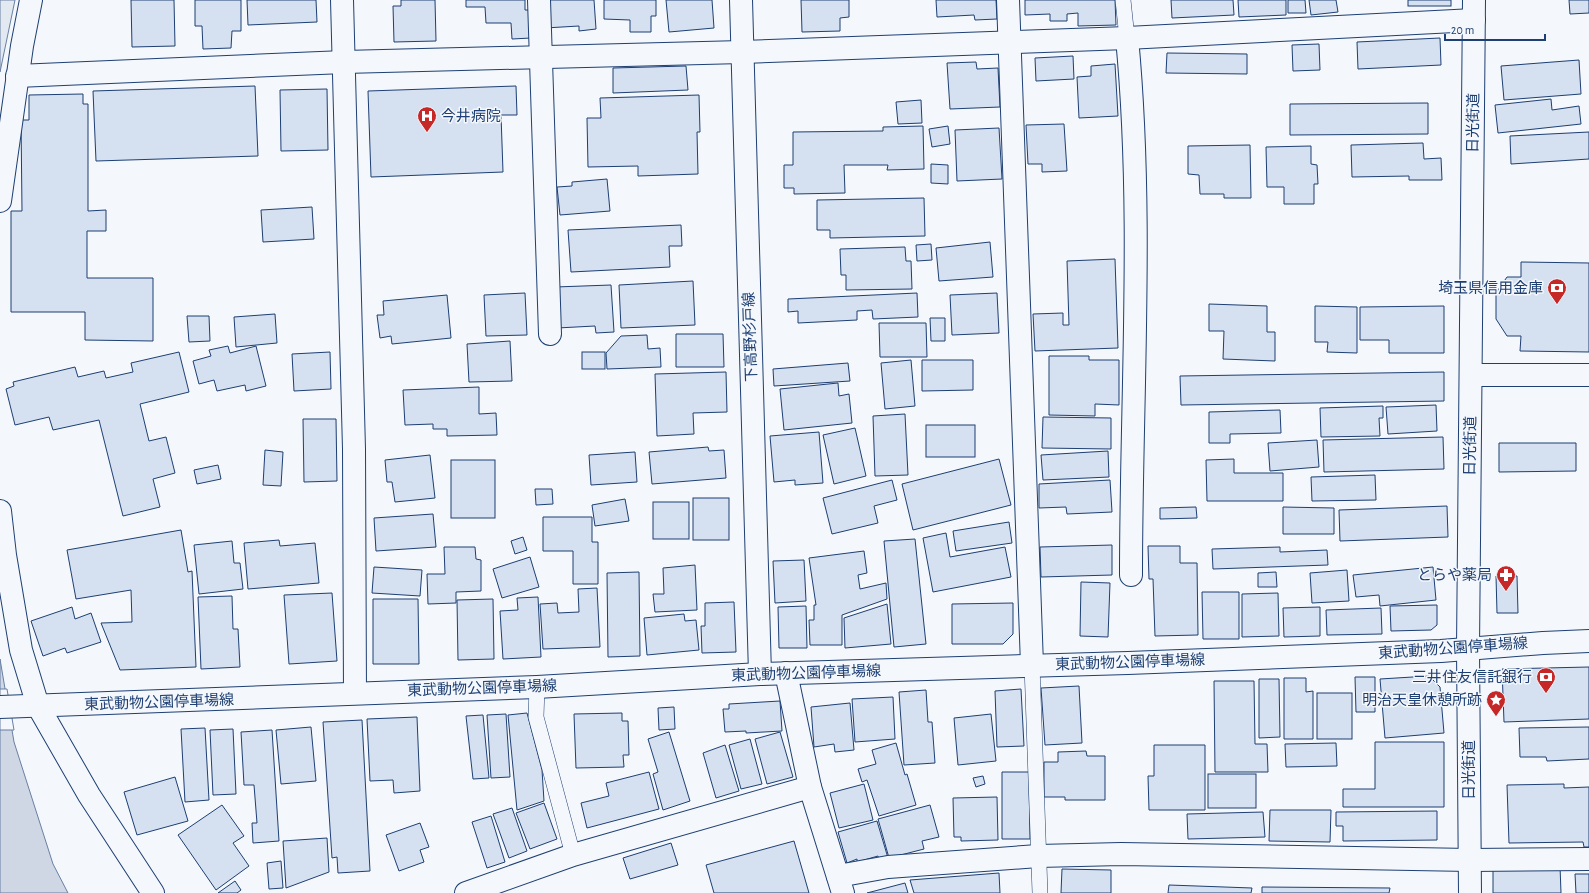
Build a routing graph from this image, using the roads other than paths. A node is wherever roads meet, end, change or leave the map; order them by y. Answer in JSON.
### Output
{"nodes":[{"id":1,"x":31,"y":0,"type":"edge"},
{"id":2,"x":342,"y":0,"type":"edge"},
{"id":3,"x":539,"y":0,"type":"edge"},
{"id":4,"x":741,"y":0,"type":"edge"},
{"id":5,"x":1008,"y":0,"type":"edge"},
{"id":6,"x":1123,"y":0,"type":"edge"},
{"id":7,"x":1474,"y":10,"type":"edge"},
{"id":8,"x":1127,"y":38,"type":"junction"},
{"id":9,"x":1008,"y":41,"type":"junction"},
{"id":10,"x":742,"y":52,"type":"junction"},
{"id":11,"x":541,"y":56,"type":"junction"},
{"id":12,"x":344,"y":62,"type":"junction"},
{"id":13,"x":17,"y":76,"type":"junction"},
{"id":14,"x":0,"y":201,"type":"edge"},
{"id":15,"x":550,"y":334,"type":"dead end"},
{"id":16,"x":1589,"y":374,"type":"edge"},
{"id":17,"x":1471,"y":375,"type":"junction"},
{"id":18,"x":0,"y":511,"type":"edge"},
{"id":19,"x":1131,"y":575,"type":"dead end"},
{"id":20,"x":1589,"y":641,"type":"edge"},
{"id":21,"x":1468,"y":649,"type":"junction"},
{"id":22,"x":1032,"y":665,"type":"junction"},
{"id":23,"x":786,"y":673,"type":"junction"},
{"id":24,"x":760,"y":674,"type":"junction"},
{"id":25,"x":537,"y":687,"type":"junction"},
{"id":26,"x":355,"y":694,"type":"junction"},
{"id":27,"x":31,"y":706,"type":"junction"},
{"id":28,"x":0,"y":707,"type":"edge"},
{"id":29,"x":810,"y":787,"type":"junction"},
{"id":30,"x":573,"y":855,"type":"junction"},
{"id":31,"x":1038,"y":856,"type":"junction"},
{"id":32,"x":1589,"y":859,"type":"edge"},
{"id":33,"x":1470,"y":860,"type":"junction"},
{"id":34,"x":841,"y":885,"type":"edge"},
{"id":35,"x":153,"y":893,"type":"edge"},
{"id":36,"x":466,"y":893,"type":"edge"},
{"id":37,"x":1040,"y":893,"type":"edge"},
{"id":38,"x":1470,"y":893,"type":"edge"}],
"edges":[{"from":1,"to":13,"type":"street"},
{"from":2,"to":12,"type":"street"},
{"from":3,"to":11,"type":"street"},
{"from":4,"to":10,"type":"street","name":"下高野杉戸線"},
{"from":5,"to":9,"type":"street"},
{"from":6,"to":8,"type":"lane"},
{"from":7,"to":8,"type":"street"},
{"from":7,"to":17,"type":"street","name":"日光街道"},
{"from":8,"to":9,"type":"street"},
{"from":8,"to":19,"type":"street"},
{"from":9,"to":10,"type":"street"},
{"from":9,"to":22,"type":"street"},
{"from":10,"to":11,"type":"street"},
{"from":10,"to":24,"type":"street","name":"下高野杉戸線"},
{"from":11,"to":12,"type":"street"},
{"from":11,"to":15,"type":"street"},
{"from":12,"to":13,"type":"street"},
{"from":12,"to":26,"type":"street"},
{"from":13,"to":14,"type":"street"},
{"from":16,"to":17,"type":"street"},
{"from":17,"to":21,"type":"street","name":"日光街道"},
{"from":18,"to":27,"type":"street"},
{"from":20,"to":21,"type":"street","name":"東武動物公園停車場線"},
{"from":21,"to":22,"type":"street","name":"東武動物公園停車場線"},
{"from":21,"to":33,"type":"street","name":"日光街道"},
{"from":22,"to":23,"type":"street","name":"東武動物公園停車場線"},
{"from":22,"to":31,"type":"lane"},
{"from":23,"to":24,"type":"street","name":"東武動物公園停車場線"},
{"from":23,"to":29,"type":"street"},
{"from":24,"to":25,"type":"street","name":"東武動物公園停車場線"},
{"from":25,"to":26,"type":"street","name":"東武動物公園停車場線"},
{"from":25,"to":30,"type":"lane"},
{"from":26,"to":27,"type":"street","name":"東武動物公園停車場線"},
{"from":27,"to":28,"type":"street","name":"東武動物公園停車場線"},
{"from":27,"to":35,"type":"street"},
{"from":29,"to":30,"type":"street"},
{"from":29,"to":34,"type":"street"},
{"from":30,"to":36,"type":"street"},
{"from":31,"to":33,"type":"street"},
{"from":31,"to":34,"type":"street"},
{"from":31,"to":37,"type":"lane"},
{"from":32,"to":33,"type":"street"},
{"from":33,"to":38,"type":"street","name":"日光街道"}]}
